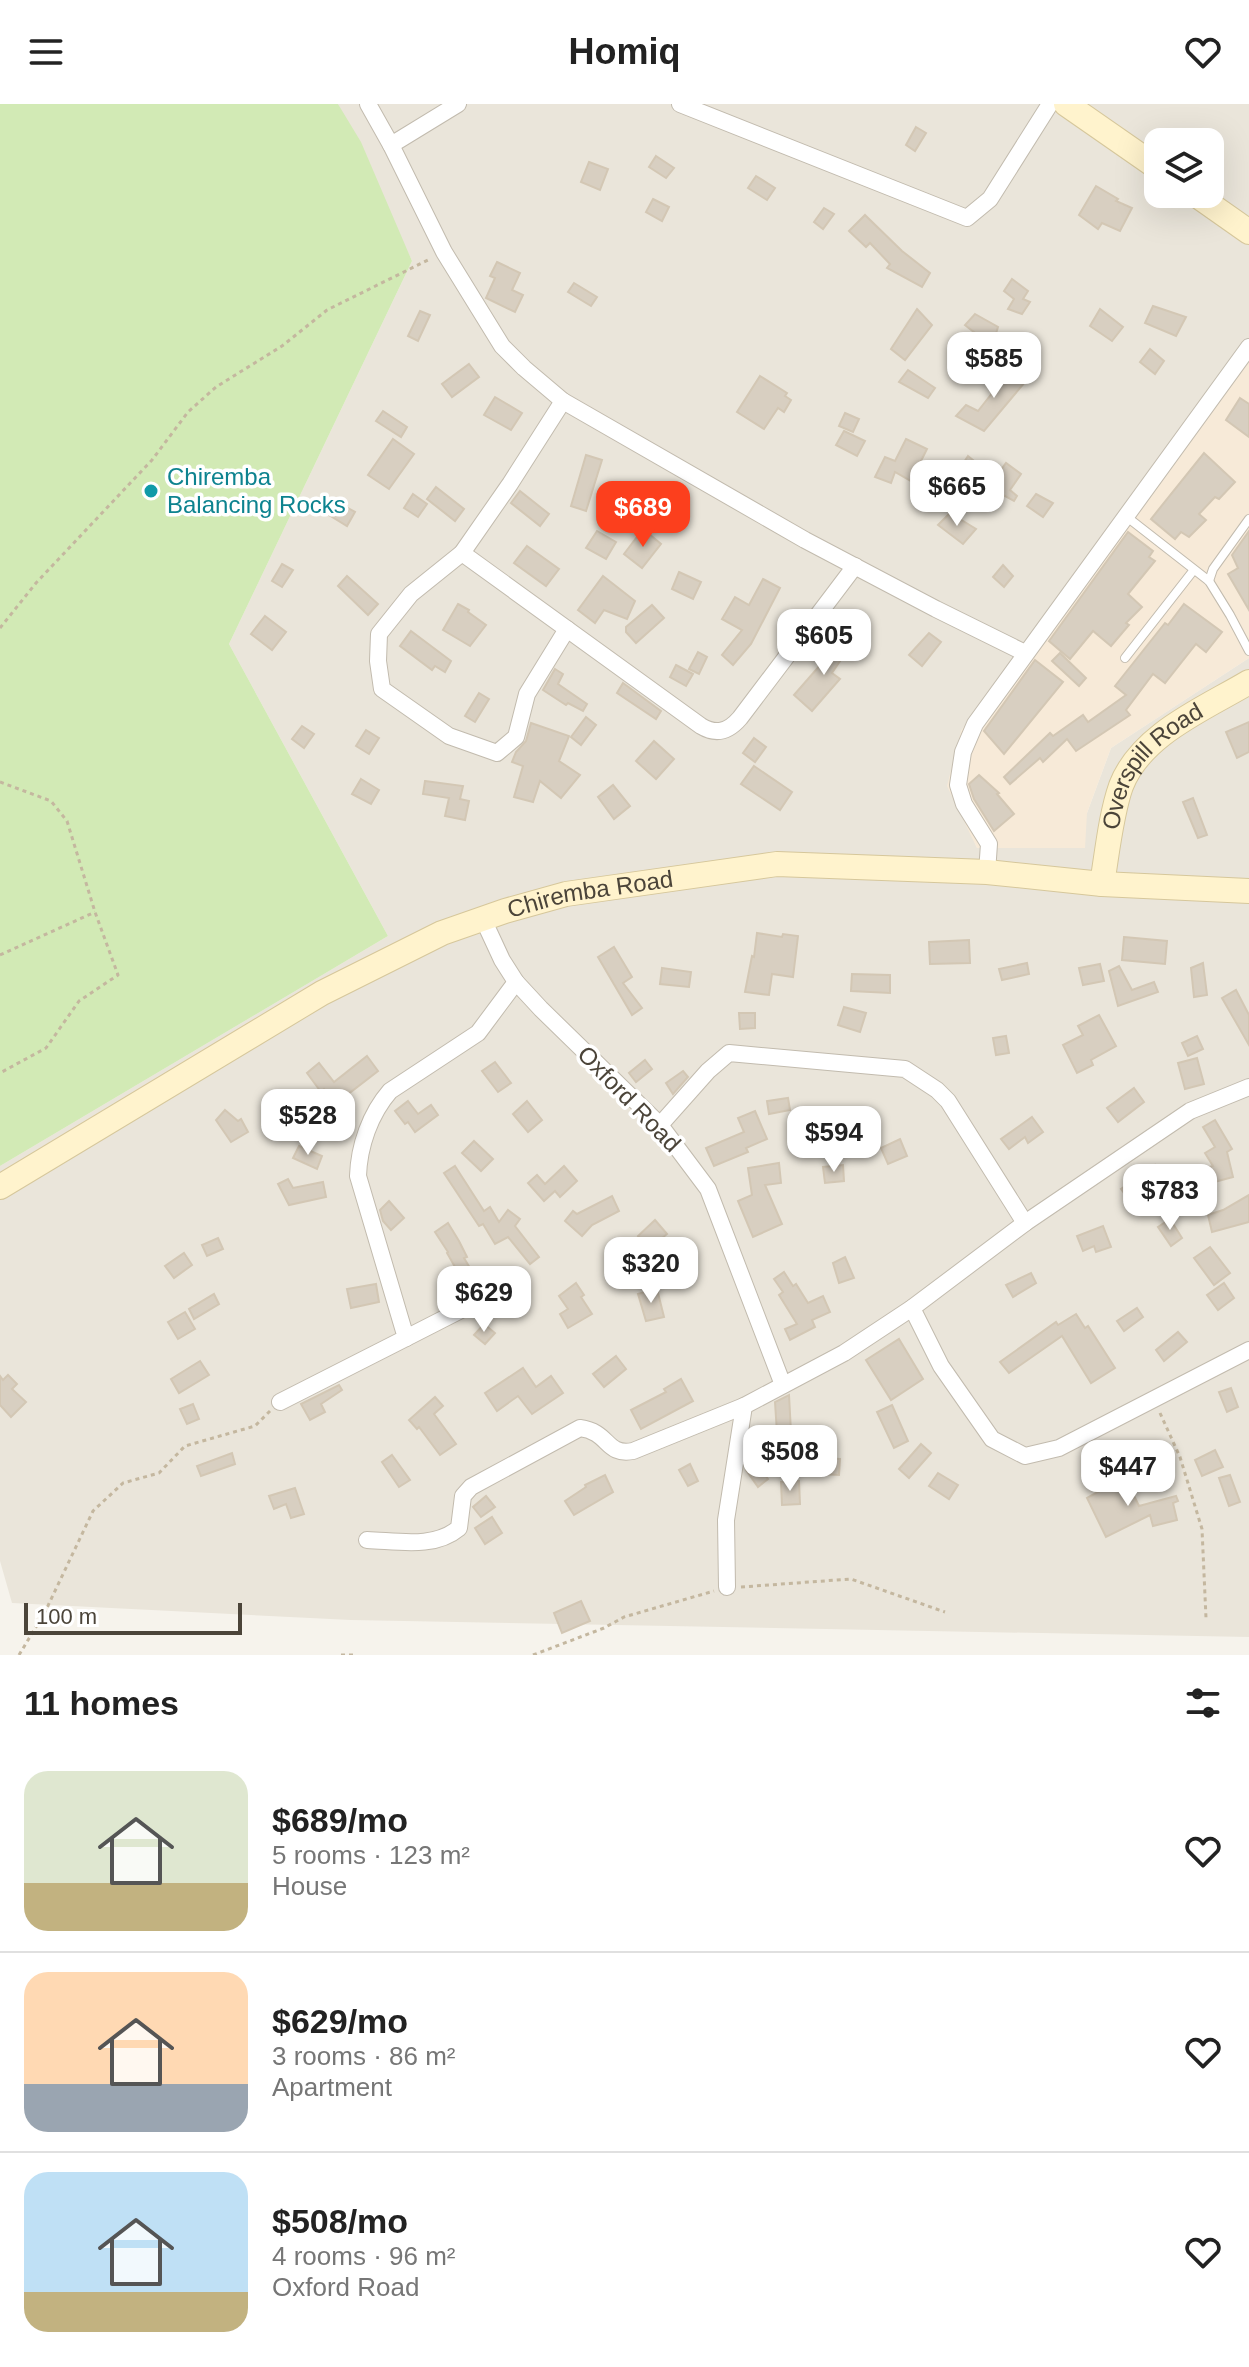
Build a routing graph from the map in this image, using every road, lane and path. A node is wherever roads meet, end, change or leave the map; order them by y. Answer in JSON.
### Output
{"nodes":[{"id":1,"x":368,"y":104,"type":"edge"},
{"id":2,"x":458,"y":104,"type":"edge"},
{"id":3,"x":680,"y":104,"type":"edge"},
{"id":4,"x":1050,"y":104,"type":"edge"},
{"id":5,"x":1066,"y":104,"type":"edge"},
{"id":6,"x":391,"y":145,"type":"junction"},
{"id":7,"x":1144,"y":158,"type":"edge"},
{"id":8,"x":1215,"y":208,"type":"edge"},
{"id":9,"x":1249,"y":232,"type":"edge"},
{"id":10,"x":444,"y":252,"type":"junction"},
{"id":11,"x":1249,"y":347,"type":"edge"},
{"id":12,"x":563,"y":401,"type":"junction"},
{"id":13,"x":1127,"y":517,"type":"junction"},
{"id":14,"x":1249,"y":519,"type":"edge"},
{"id":15,"x":462,"y":553,"type":"junction"},
{"id":16,"x":855,"y":566,"type":"junction"},
{"id":17,"x":1193,"y":571,"type":"junction"},
{"id":18,"x":1209,"y":581,"type":"junction"},
{"id":19,"x":0,"y":628,"type":"edge"},
{"id":20,"x":567,"y":629,"type":"junction"},
{"id":21,"x":1249,"y":651,"type":"edge"},
{"id":22,"x":1025,"y":653,"type":"junction"},
{"id":23,"x":1125,"y":658,"type":"dead end"},
{"id":24,"x":1249,"y":682,"type":"edge"},
{"id":25,"x":0,"y":782,"type":"edge"},
{"id":26,"x":987,"y":872,"type":"junction"},
{"id":27,"x":1102,"y":884,"type":"junction"},
{"id":28,"x":1249,"y":891,"type":"edge"},
{"id":29,"x":95,"y":912,"type":"junction"},
{"id":30,"x":483,"y":919,"type":"junction"},
{"id":31,"x":0,"y":955,"type":"edge"},
{"id":32,"x":516,"y":982,"type":"junction"},
{"id":33,"x":0,"y":1073,"type":"edge"},
{"id":34,"x":1249,"y":1087,"type":"edge"},
{"id":35,"x":660,"y":1125,"type":"junction"},
{"id":36,"x":0,"y":1187,"type":"edge"},
{"id":37,"x":1025,"y":1223,"type":"junction"},
{"id":38,"x":508,"y":1286,"type":"dead end"},
{"id":39,"x":912,"y":1308,"type":"junction"},
{"id":40,"x":406,"y":1338,"type":"junction"},
{"id":41,"x":1249,"y":1350,"type":"edge"},
{"id":42,"x":783,"y":1385,"type":"junction"},
{"id":43,"x":1152,"y":1399,"type":"junction"},
{"id":44,"x":280,"y":1402,"type":"joint"},
{"id":45,"x":744,"y":1406,"type":"junction"},
{"id":46,"x":367,"y":1540,"type":"dead end"},
{"id":47,"x":727,"y":1587,"type":"junction"},
{"id":48,"x":945,"y":1612,"type":"dead end"},
{"id":49,"x":1206,"y":1618,"type":"dead end"},
{"id":50,"x":19,"y":1655,"type":"edge"},
{"id":51,"x":341,"y":1655,"type":"edge"},
{"id":52,"x":354,"y":1655,"type":"edge"},
{"id":53,"x":533,"y":1655,"type":"edge"}],
"edges":[{"from":1,"to":6,"type":"street"},
{"from":2,"to":6,"type":"street"},
{"from":3,"to":4,"type":"street"},
{"from":5,"to":7,"type":"main road"},
{"from":6,"to":10,"type":"street"},
{"from":8,"to":9,"type":"main road"},
{"from":10,"to":12,"type":"street"},
{"from":10,"to":19,"type":"path"},
{"from":11,"to":13,"type":"street"},
{"from":12,"to":15,"type":"street"},
{"from":12,"to":16,"type":"street"},
{"from":13,"to":17,"type":"lane"},
{"from":13,"to":22,"type":"street"},
{"from":14,"to":18,"type":"lane"},
{"from":15,"to":20,"type":"street"},
{"from":15,"to":20,"type":"street"},
{"from":16,"to":20,"type":"street"},
{"from":16,"to":22,"type":"street"},
{"from":17,"to":18,"type":"lane"},
{"from":17,"to":23,"type":"lane"},
{"from":18,"to":21,"type":"lane"},
{"from":22,"to":26,"type":"street"},
{"from":24,"to":27,"type":"main road","name":"Overspill Road"},
{"from":25,"to":29,"type":"path"},
{"from":26,"to":27,"type":"main road","name":"Chiremba Road"},
{"from":26,"to":30,"type":"main road","name":"Chiremba Road"},
{"from":27,"to":28,"type":"main road","name":"Chiremba Road"},
{"from":29,"to":31,"type":"path"},
{"from":29,"to":33,"type":"path"},
{"from":30,"to":32,"type":"street","name":"Oxford Road"},
{"from":30,"to":36,"type":"main road","name":"Chiremba Road"},
{"from":32,"to":35,"type":"street","name":"Oxford Road"},
{"from":32,"to":40,"type":"street"},
{"from":34,"to":37,"type":"street"},
{"from":35,"to":37,"type":"street"},
{"from":35,"to":42,"type":"street","name":"Oxford Road"},
{"from":37,"to":39,"type":"street"},
{"from":38,"to":40,"type":"street"},
{"from":39,"to":42,"type":"street"},
{"from":39,"to":43,"type":"street"},
{"from":40,"to":44,"type":"street"},
{"from":41,"to":43,"type":"street"},
{"from":42,"to":45,"type":"street"},
{"from":43,"to":49,"type":"path"},
{"from":44,"to":50,"type":"path"},
{"from":45,"to":46,"type":"street"},
{"from":45,"to":47,"type":"street"},
{"from":47,"to":48,"type":"path"},
{"from":47,"to":53,"type":"path"},
{"from":51,"to":52,"type":"path"}]}
